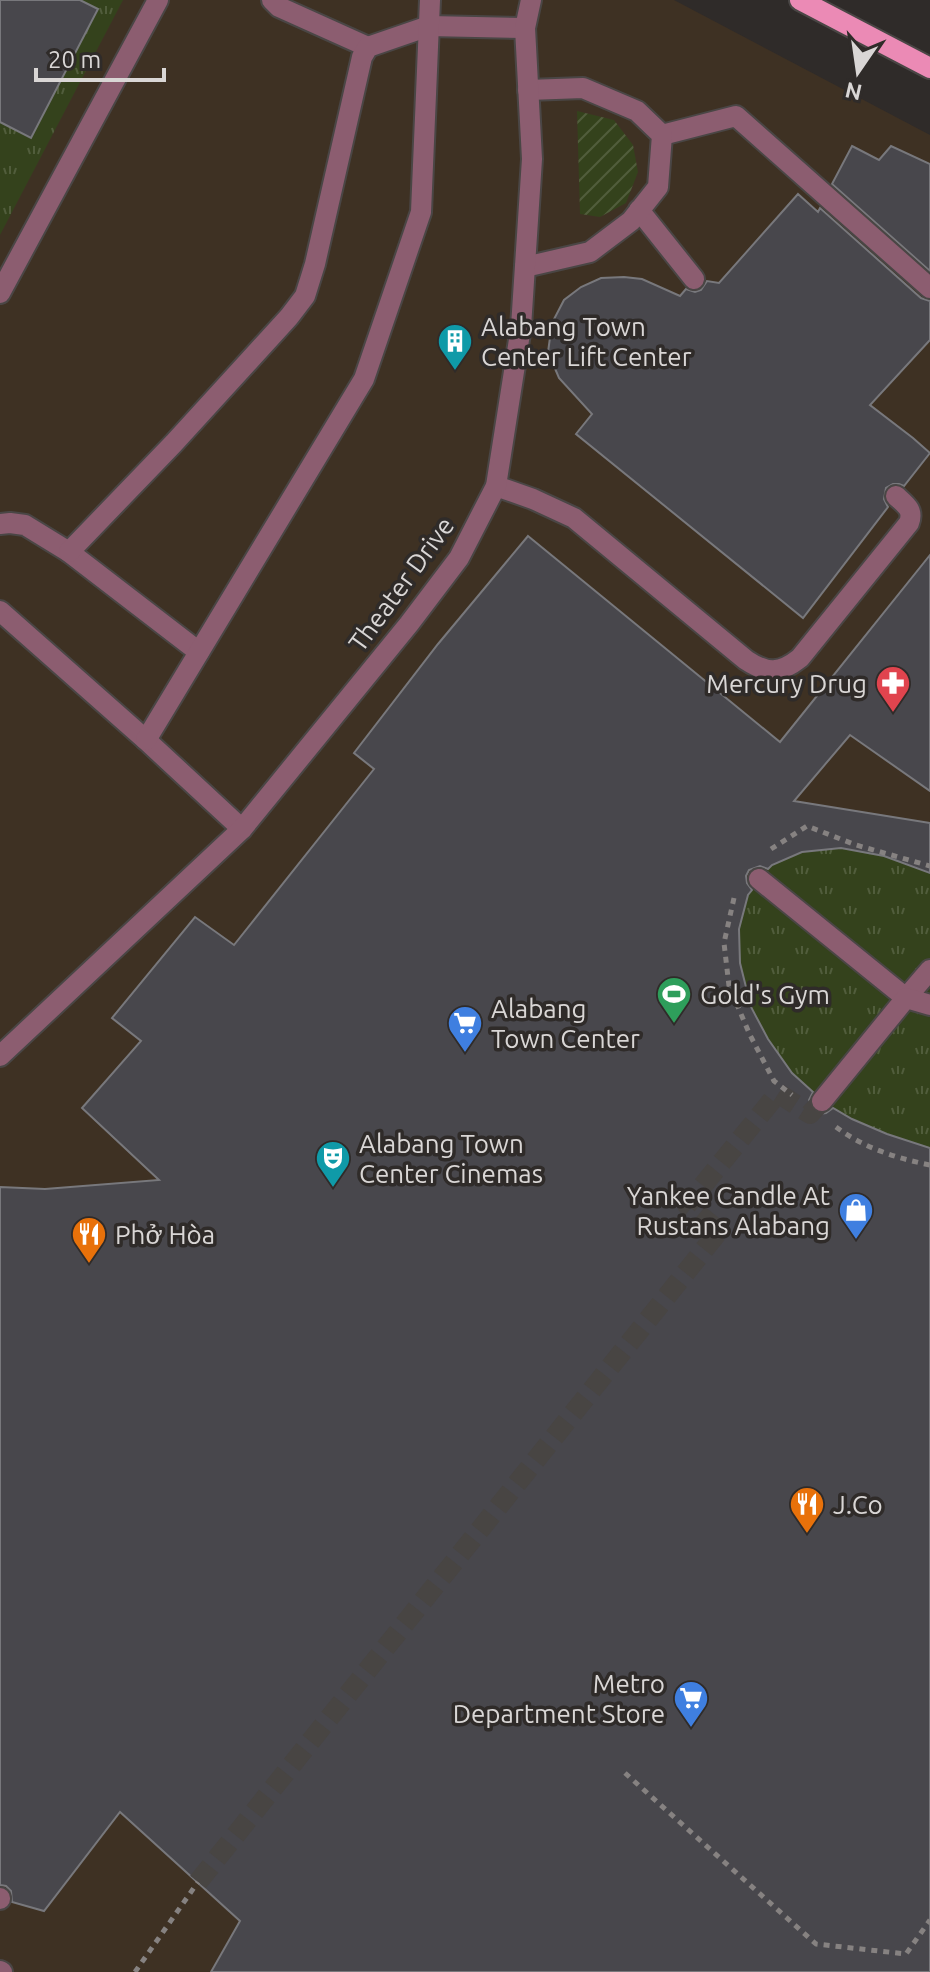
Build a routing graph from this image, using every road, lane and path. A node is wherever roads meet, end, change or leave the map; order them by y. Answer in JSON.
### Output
{"nodes":[{"id":1,"x":158,"y":0,"type":"edge"},
{"id":2,"x":272,"y":0,"type":"edge"},
{"id":3,"x":430,"y":0,"type":"edge"},
{"id":4,"x":531,"y":0,"type":"edge"},
{"id":5,"x":800,"y":0,"type":"edge"},
{"id":6,"x":429,"y":26,"type":"junction"},
{"id":7,"x":525,"y":28,"type":"junction"},
{"id":8,"x":368,"y":47,"type":"junction"},
{"id":9,"x":930,"y":68,"type":"edge"},
{"id":10,"x":528,"y":90,"type":"junction"},
{"id":11,"x":662,"y":135,"type":"junction"},
{"id":12,"x":639,"y":210,"type":"junction"},
{"id":13,"x":525,"y":267,"type":"junction"},
{"id":14,"x":694,"y":279,"type":"dead end"},
{"id":15,"x":930,"y":288,"type":"edge"},
{"id":16,"x":0,"y":293,"type":"edge"},
{"id":17,"x":496,"y":486,"type":"junction"},
{"id":18,"x":896,"y":496,"type":"dead end"},
{"id":19,"x":0,"y":524,"type":"edge"},
{"id":20,"x":69,"y":552,"type":"junction"},
{"id":21,"x":0,"y":611,"type":"edge"},
{"id":22,"x":199,"y":652,"type":"junction"},
{"id":23,"x":146,"y":740,"type":"junction"},
{"id":24,"x":242,"y":829,"type":"junction"},
{"id":25,"x":769,"y":851,"type":"dead end"},
{"id":26,"x":930,"y":866,"type":"edge"},
{"id":27,"x":759,"y":879,"type":"dead end"},
{"id":28,"x":736,"y":892,"type":"dead end"},
{"id":29,"x":930,"y":970,"type":"edge"},
{"id":30,"x":906,"y":998,"type":"junction"},
{"id":31,"x":930,"y":1005,"type":"edge"},
{"id":32,"x":0,"y":1056,"type":"edge"},
{"id":33,"x":796,"y":1097,"type":"dead end"},
{"id":34,"x":822,"y":1101,"type":"dead end"},
{"id":35,"x":830,"y":1122,"type":"dead end"},
{"id":36,"x":930,"y":1165,"type":"edge"},
{"id":37,"x":625,"y":1773,"type":"dead end"},
{"id":38,"x":198,"y":1882,"type":"tunnel mouth"},
{"id":39,"x":930,"y":1920,"type":"edge"},
{"id":40,"x":135,"y":1972,"type":"edge"}],
"edges":[{"from":1,"to":16,"type":"street"},
{"from":2,"to":8,"type":"street"},
{"from":3,"to":6,"type":"street"},
{"from":4,"to":7,"type":"street","name":"Theater Drive"},
{"from":5,"to":9,"type":"main road"},
{"from":6,"to":7,"type":"street"},
{"from":6,"to":8,"type":"street"},
{"from":6,"to":22,"type":"street"},
{"from":7,"to":10,"type":"street","name":"Theater Drive"},
{"from":8,"to":20,"type":"street"},
{"from":10,"to":11,"type":"street"},
{"from":10,"to":13,"type":"street","name":"Theater Drive"},
{"from":11,"to":12,"type":"street"},
{"from":11,"to":15,"type":"street"},
{"from":12,"to":13,"type":"street"},
{"from":12,"to":14,"type":"street"},
{"from":13,"to":17,"type":"street","name":"Theater Drive"},
{"from":17,"to":18,"type":"street"},
{"from":17,"to":24,"type":"street","name":"Theater Drive"},
{"from":19,"to":20,"type":"street"},
{"from":20,"to":22,"type":"street"},
{"from":21,"to":23,"type":"street"},
{"from":22,"to":23,"type":"street"},
{"from":23,"to":24,"type":"street"},
{"from":24,"to":32,"type":"street","name":"Theater Drive"},
{"from":25,"to":26,"type":"path"},
{"from":27,"to":30,"type":"street"},
{"from":28,"to":33,"type":"path"},
{"from":29,"to":30,"type":"street"},
{"from":30,"to":31,"type":"street"},
{"from":30,"to":34,"type":"street"},
{"from":35,"to":36,"type":"path"},
{"from":37,"to":39,"type":"path"},
{"from":38,"to":40,"type":"path"}]}
